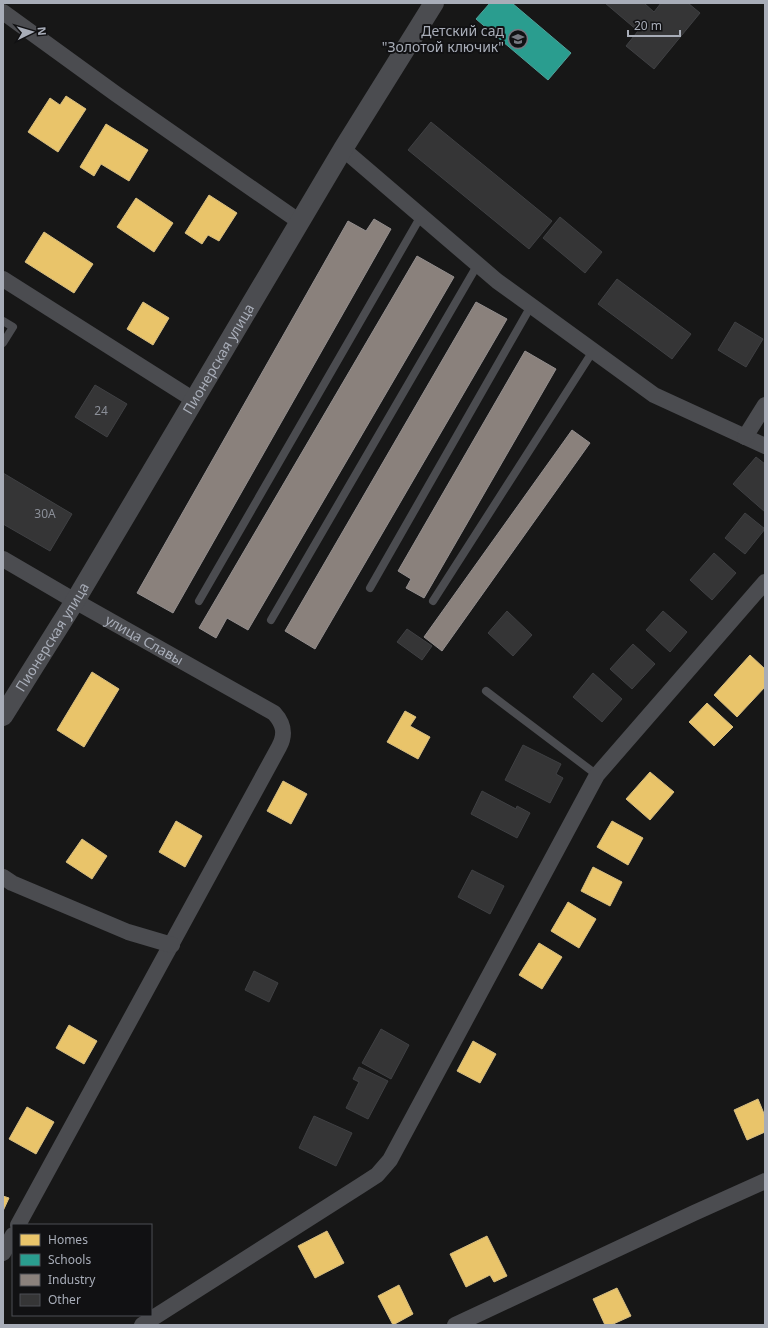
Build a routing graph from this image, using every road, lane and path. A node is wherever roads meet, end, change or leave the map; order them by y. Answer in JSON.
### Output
{"nodes":[{"id":1,"x":434,"y":3,"type":"edge"},
{"id":2,"x":3,"y":12,"type":"edge"},
{"id":3,"x":343,"y":149,"type":"junction"},
{"id":4,"x":421,"y":216,"type":"junction"},
{"id":5,"x":300,"y":222,"type":"junction"},
{"id":6,"x":478,"y":264,"type":"junction"},
{"id":7,"x":3,"y":279,"type":"edge"},
{"id":8,"x":531,"y":306,"type":"junction"},
{"id":9,"x":3,"y":320,"type":"edge"},
{"id":10,"x":3,"y":343,"type":"edge"},
{"id":11,"x":593,"y":351,"type":"junction"},
{"id":12,"x":194,"y":400,"type":"junction"},
{"id":13,"x":765,"y":405,"type":"edge"},
{"id":14,"x":745,"y":437,"type":"junction"},
{"id":15,"x":765,"y":446,"type":"edge"},
{"id":16,"x":3,"y":559,"type":"edge"},
{"id":17,"x":765,"y":582,"type":"edge"},
{"id":18,"x":370,"y":588,"type":"dead end"},
{"id":19,"x":75,"y":601,"type":"junction"},
{"id":20,"x":198,"y":601,"type":"dead end"},
{"id":21,"x":432,"y":601,"type":"dead end"},
{"id":22,"x":271,"y":620,"type":"dead end"},
{"id":23,"x":486,"y":691,"type":"dead end"},
{"id":24,"x":3,"y":716,"type":"edge"},
{"id":25,"x":597,"y":775,"type":"junction"},
{"id":26,"x":3,"y":877,"type":"edge"},
{"id":27,"x":172,"y":945,"type":"junction"},
{"id":28,"x":765,"y":1181,"type":"edge"},
{"id":29,"x":19,"y":1224,"type":"edge"},
{"id":30,"x":12,"y":1237,"type":"edge"},
{"id":31,"x":3,"y":1253,"type":"edge"},
{"id":32,"x":142,"y":1325,"type":"edge"},
{"id":33,"x":455,"y":1325,"type":"edge"}],
"edges":[{"from":1,"to":3,"type":"street","name":"Пионерская улица"},
{"from":2,"to":5,"type":"street"},
{"from":3,"to":4,"type":"street"},
{"from":3,"to":5,"type":"street","name":"Пионерская улица"},
{"from":4,"to":6,"type":"street"},
{"from":4,"to":20,"type":"lane"},
{"from":5,"to":12,"type":"street","name":"Пионерская улица"},
{"from":6,"to":8,"type":"street"},
{"from":6,"to":22,"type":"lane"},
{"from":7,"to":12,"type":"street"},
{"from":8,"to":11,"type":"street"},
{"from":8,"to":18,"type":"lane"},
{"from":9,"to":10,"type":"lane"},
{"from":11,"to":14,"type":"street"},
{"from":11,"to":21,"type":"lane"},
{"from":12,"to":19,"type":"street","name":"Пионерская улица"},
{"from":13,"to":14,"type":"street"},
{"from":14,"to":15,"type":"street"},
{"from":16,"to":19,"type":"street","name":"улица Славы"},
{"from":17,"to":25,"type":"street"},
{"from":19,"to":24,"type":"street","name":"Пионерская улица"},
{"from":19,"to":27,"type":"street","name":"улица Славы"},
{"from":23,"to":25,"type":"lane"},
{"from":25,"to":32,"type":"street"},
{"from":26,"to":27,"type":"street"},
{"from":27,"to":29,"type":"street"},
{"from":28,"to":33,"type":"street"},
{"from":30,"to":31,"type":"street"}]}
